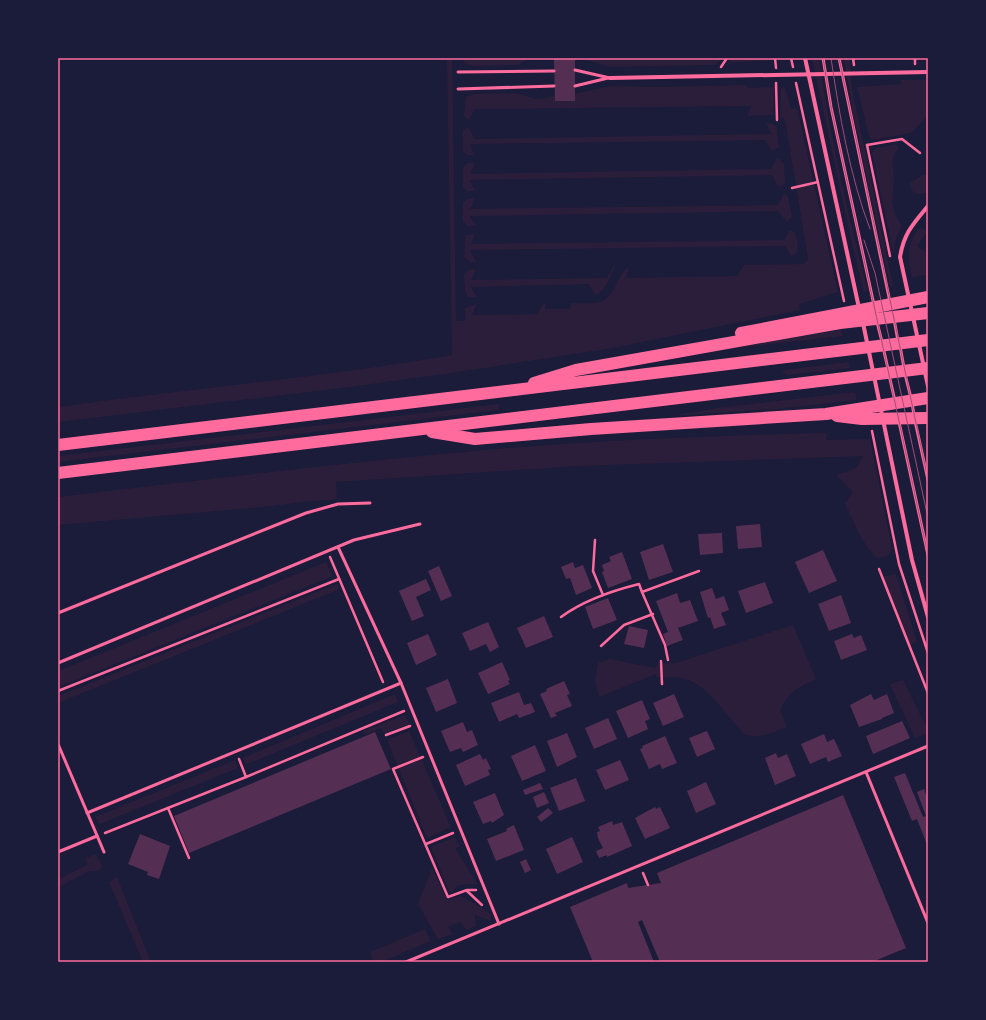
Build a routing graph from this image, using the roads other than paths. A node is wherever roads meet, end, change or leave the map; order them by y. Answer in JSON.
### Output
{"nodes":[{"id":1,"x":805,"y":58,"type":"edge"},
{"id":2,"x":822,"y":58,"type":"edge"},
{"id":3,"x":839,"y":58,"type":"edge"},
{"id":4,"x":575,"y":70,"type":"dead end"},
{"id":5,"x":554,"y":71,"type":"dead end"},
{"id":6,"x":458,"y":72,"type":"dead end"},
{"id":7,"x":928,"y":72,"type":"edge"},
{"id":8,"x":610,"y":78,"type":"junction"},
{"id":9,"x":554,"y":86,"type":"dead end"},
{"id":10,"x":575,"y":86,"type":"dead end"},
{"id":11,"x":458,"y":88,"type":"dead end"},
{"id":12,"x":928,"y":206,"type":"edge"},
{"id":13,"x":924,"y":298,"type":"edge"},
{"id":14,"x":925,"y":313,"type":"edge"},
{"id":15,"x":841,"y":315,"type":"junction"},
{"id":16,"x":928,"y":340,"type":"edge"},
{"id":17,"x":928,"y":368,"type":"edge"},
{"id":18,"x":928,"y":386,"type":"edge"},
{"id":19,"x":506,"y":392,"type":"junction"},
{"id":20,"x":928,"y":398,"type":"edge"},
{"id":21,"x":896,"y":407,"type":"dead end"},
{"id":22,"x":860,"y":413,"type":"junction"},
{"id":23,"x":898,"y":415,"type":"dead end"},
{"id":24,"x":928,"y":418,"type":"edge"},
{"id":25,"x":420,"y":429,"type":"junction"},
{"id":26,"x":58,"y":446,"type":"edge"},
{"id":27,"x":58,"y":473,"type":"edge"},
{"id":28,"x":928,"y":480,"type":"edge"},
{"id":29,"x":370,"y":503,"type":"dead end"},
{"id":30,"x":420,"y":524,"type":"dead end"},
{"id":31,"x":338,"y":547,"type":"junction"},
{"id":32,"x":928,"y":555,"type":"edge"},
{"id":33,"x":58,"y":613,"type":"edge"},
{"id":34,"x":928,"y":617,"type":"edge"},
{"id":35,"x":58,"y":663,"type":"edge"},
{"id":36,"x":401,"y":683,"type":"junction"},
{"id":37,"x":58,"y":744,"type":"edge"},
{"id":38,"x":928,"y":746,"type":"edge"},
{"id":39,"x":866,"y":772,"type":"junction"},
{"id":40,"x":87,"y":813,"type":"junction"},
{"id":41,"x":97,"y":836,"type":"junction"},
{"id":42,"x":58,"y":852,"type":"edge"},
{"id":43,"x":104,"y":852,"type":"dead end"},
{"id":44,"x":928,"y":923,"type":"edge"},
{"id":45,"x":499,"y":924,"type":"junction"},
{"id":46,"x":406,"y":962,"type":"edge"}],
"edges":[{"from":1,"to":34,"type":"street"},
{"from":2,"to":21,"type":"lane"},
{"from":3,"to":28,"type":"lane"},
{"from":4,"to":8,"type":"lane"},
{"from":5,"to":6,"type":"lane"},
{"from":7,"to":8,"type":"street"},
{"from":8,"to":10,"type":"lane"},
{"from":9,"to":11,"type":"lane"},
{"from":12,"to":18,"type":"street"},
{"from":13,"to":15,"type":"highway"},
{"from":14,"to":15,"type":"highway"},
{"from":15,"to":19,"type":"highway"},
{"from":16,"to":19,"type":"highway"},
{"from":17,"to":25,"type":"highway"},
{"from":19,"to":26,"type":"highway"},
{"from":20,"to":22,"type":"highway"},
{"from":22,"to":24,"type":"highway"},
{"from":22,"to":25,"type":"highway"},
{"from":23,"to":32,"type":"lane"},
{"from":25,"to":27,"type":"highway"},
{"from":29,"to":33,"type":"lane"},
{"from":30,"to":31,"type":"lane"},
{"from":31,"to":35,"type":"lane"},
{"from":31,"to":36,"type":"lane"},
{"from":36,"to":40,"type":"lane"},
{"from":36,"to":45,"type":"lane"},
{"from":37,"to":40,"type":"lane"},
{"from":38,"to":39,"type":"lane"},
{"from":39,"to":44,"type":"lane"},
{"from":39,"to":45,"type":"lane"},
{"from":40,"to":41,"type":"lane"},
{"from":41,"to":42,"type":"lane"},
{"from":41,"to":43,"type":"lane"},
{"from":45,"to":46,"type":"lane"}]}
